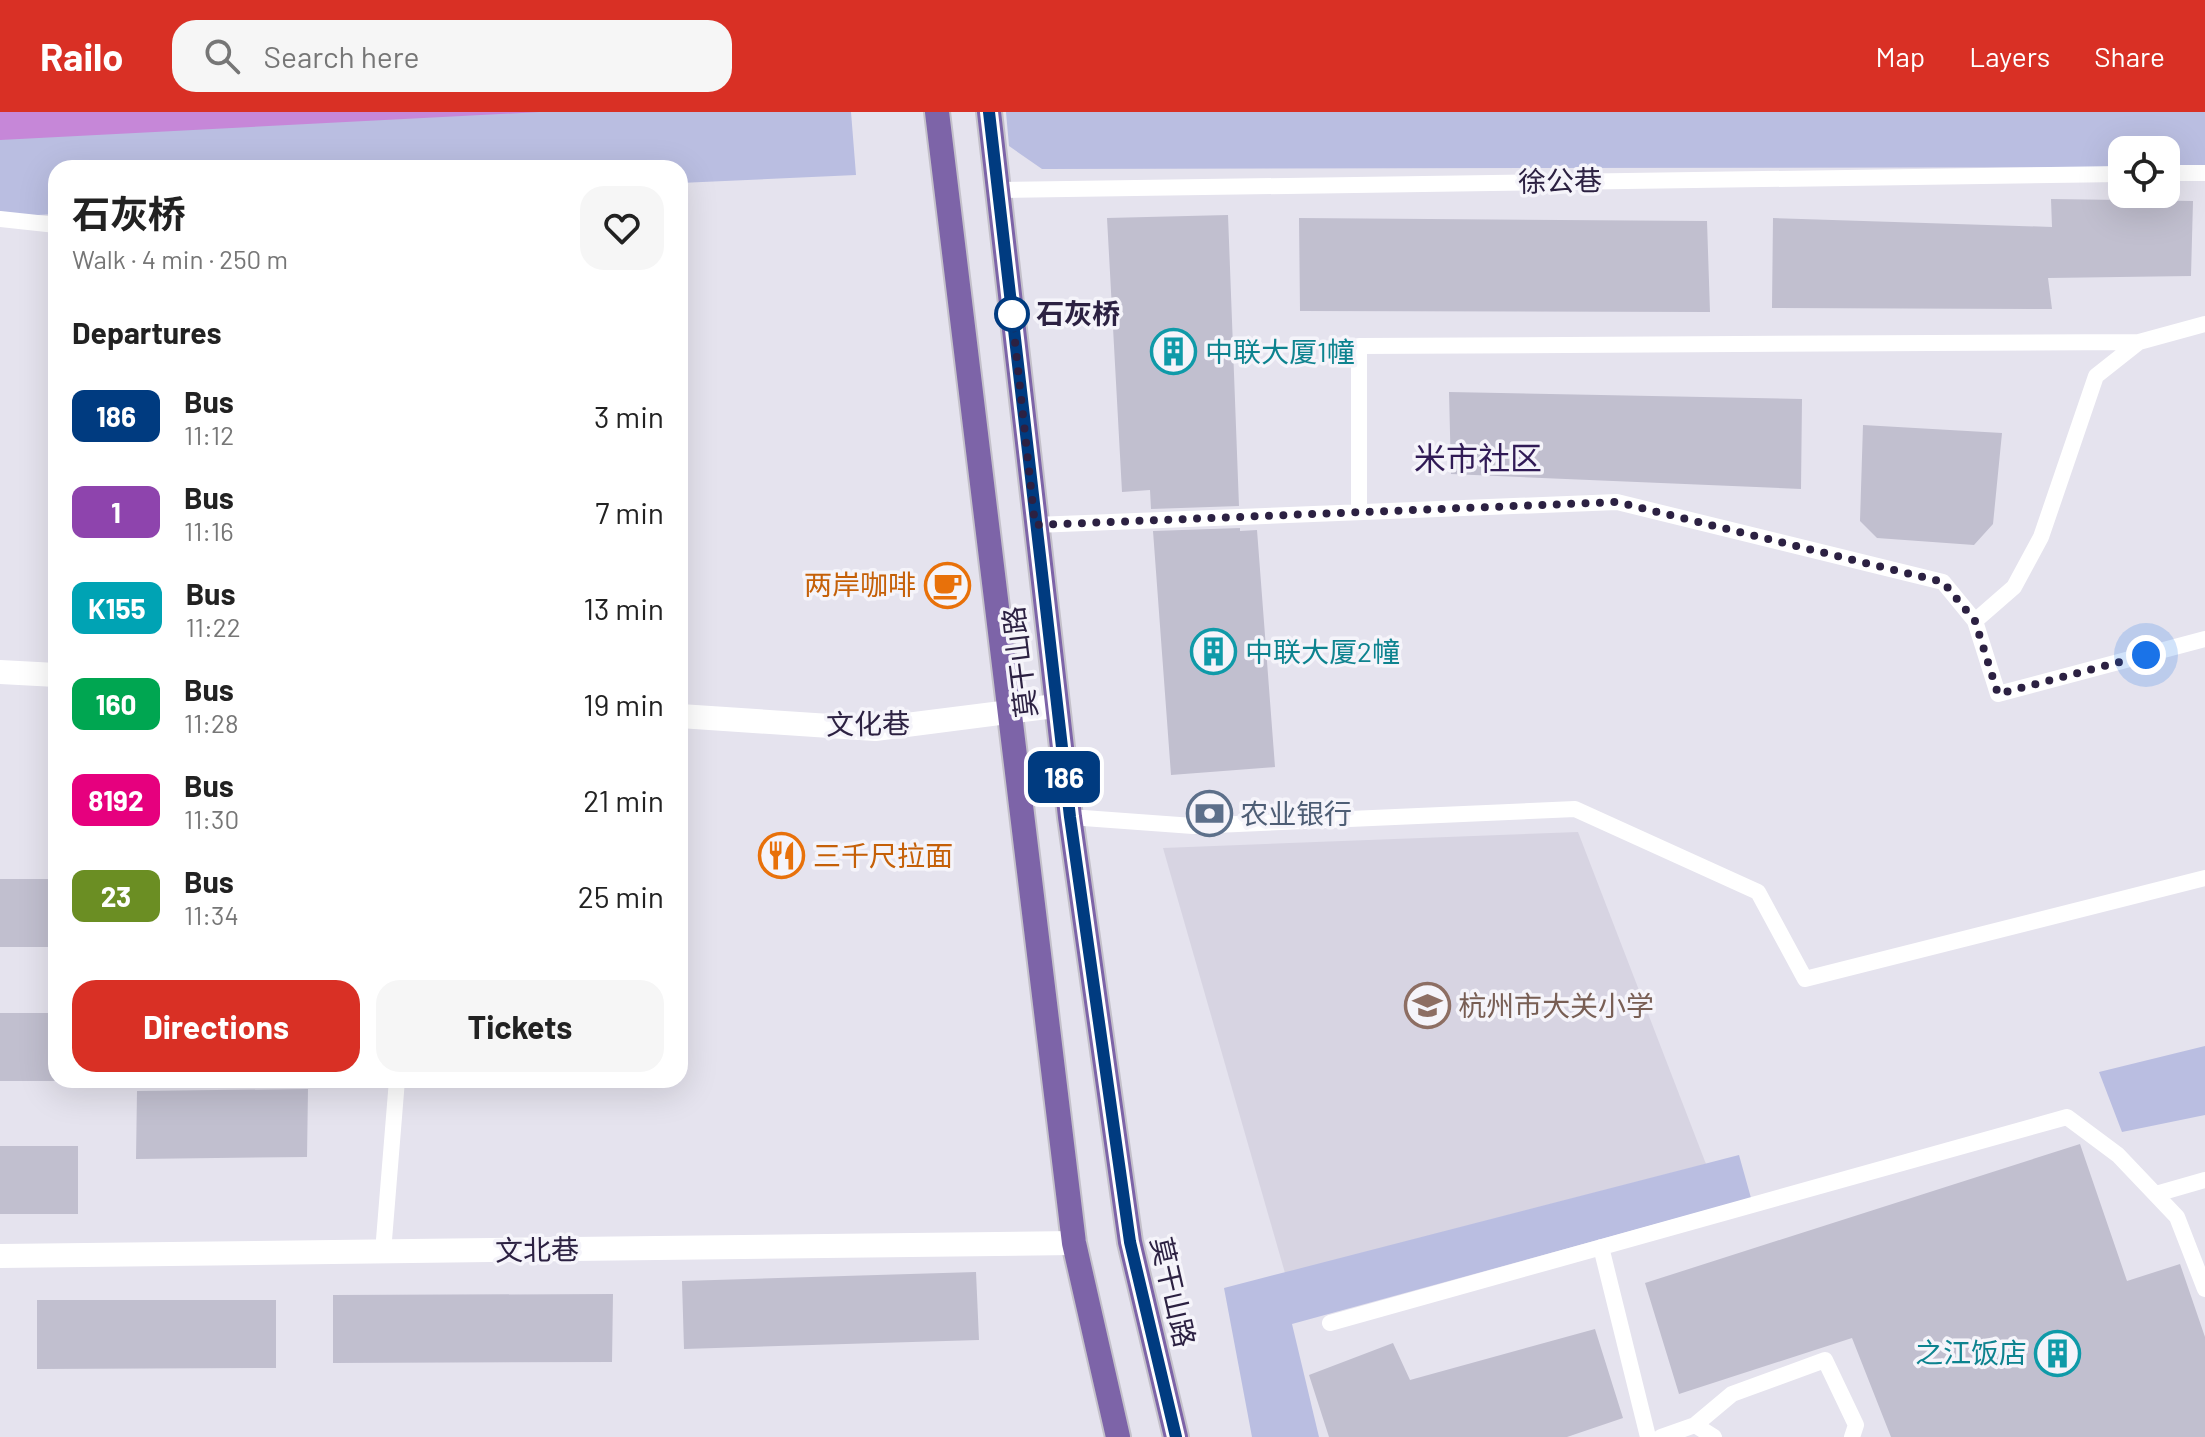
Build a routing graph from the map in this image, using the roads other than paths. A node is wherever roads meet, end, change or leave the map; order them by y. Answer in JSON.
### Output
{"nodes":[{"id":1,"x":937,"y":112,"type":"edge"},
{"id":2,"x":989,"y":112,"type":"edge"},
{"id":3,"x":2180,"y":173,"type":"edge"},
{"id":4,"x":2205,"y":173,"type":"edge"},
{"id":5,"x":2108,"y":174,"type":"edge"},
{"id":6,"x":997,"y":183,"type":"junction"},
{"id":7,"x":0,"y":219,"type":"edge"},
{"id":8,"x":48,"y":224,"type":"edge"},
{"id":9,"x":2205,"y":324,"type":"edge"},
{"id":10,"x":2139,"y":342,"type":"junction"},
{"id":11,"x":1359,"y":510,"type":"junction"},
{"id":12,"x":1035,"y":525,"type":"junction"},
{"id":13,"x":1975,"y":621,"type":"junction"},
{"id":14,"x":2205,"y":639,"type":"edge"},
{"id":15,"x":0,"y":672,"type":"edge"},
{"id":16,"x":48,"y":675,"type":"edge"},
{"id":17,"x":1055,"y":706,"type":"junction"},
{"id":18,"x":1009,"y":712,"type":"junction"},
{"id":19,"x":688,"y":717,"type":"edge"},
{"id":20,"x":1070,"y":817,"type":"junction"},
{"id":21,"x":2205,"y":878,"type":"edge"},
{"id":22,"x":396,"y":1088,"type":"edge"},
{"id":23,"x":2205,"y":1180,"type":"edge"},
{"id":24,"x":2156,"y":1194,"type":"junction"},
{"id":25,"x":1074,"y":1243,"type":"junction"},
{"id":26,"x":1601,"y":1247,"type":"junction"},
{"id":27,"x":383,"y":1252,"type":"junction"},
{"id":28,"x":0,"y":1256,"type":"edge"},
{"id":29,"x":2205,"y":1289,"type":"edge"},
{"id":30,"x":1330,"y":1323,"type":"dead end"},
{"id":31,"x":1695,"y":1425,"type":"junction"},
{"id":32,"x":1118,"y":1437,"type":"edge"},
{"id":33,"x":1176,"y":1437,"type":"edge"},
{"id":34,"x":1648,"y":1437,"type":"edge"},
{"id":35,"x":1661,"y":1437,"type":"edge"},
{"id":36,"x":1714,"y":1437,"type":"edge"},
{"id":37,"x":1852,"y":1437,"type":"edge"}],
"edges":[{"from":1,"to":18,"type":"main road","name":"莫干山路"},
{"from":2,"to":6,"type":"main road","name":"莫干山路"},
{"from":3,"to":4,"type":"lane"},
{"from":5,"to":6,"type":"lane","name":"徐公巷"},
{"from":6,"to":12,"type":"main road","name":"莫干山路"},
{"from":7,"to":8,"type":"lane"},
{"from":9,"to":10,"type":"lane"},
{"from":10,"to":11,"type":"lane"},
{"from":10,"to":13,"type":"lane"},
{"from":11,"to":12,"type":"lane"},
{"from":11,"to":13,"type":"lane"},
{"from":12,"to":17,"type":"main road","name":"莫干山路"},
{"from":13,"to":14,"type":"lane"},
{"from":15,"to":16,"type":"street"},
{"from":17,"to":18,"type":"street","name":"文化巷"},
{"from":17,"to":20,"type":"main road","name":"莫干山路"},
{"from":18,"to":19,"type":"street","name":"文化巷"},
{"from":18,"to":25,"type":"main road","name":"莫干山路"},
{"from":20,"to":21,"type":"lane"},
{"from":20,"to":33,"type":"main road","name":"莫干山路"},
{"from":22,"to":27,"type":"lane"},
{"from":23,"to":24,"type":"lane"},
{"from":24,"to":26,"type":"lane"},
{"from":24,"to":29,"type":"lane"},
{"from":25,"to":27,"type":"street","name":"文北巷"},
{"from":25,"to":32,"type":"main road","name":"莫干山路"},
{"from":26,"to":30,"type":"lane"},
{"from":26,"to":34,"type":"lane"},
{"from":27,"to":28,"type":"street","name":"文北巷"},
{"from":31,"to":35,"type":"lane"},
{"from":31,"to":36,"type":"lane"},
{"from":31,"to":37,"type":"lane"}]}
